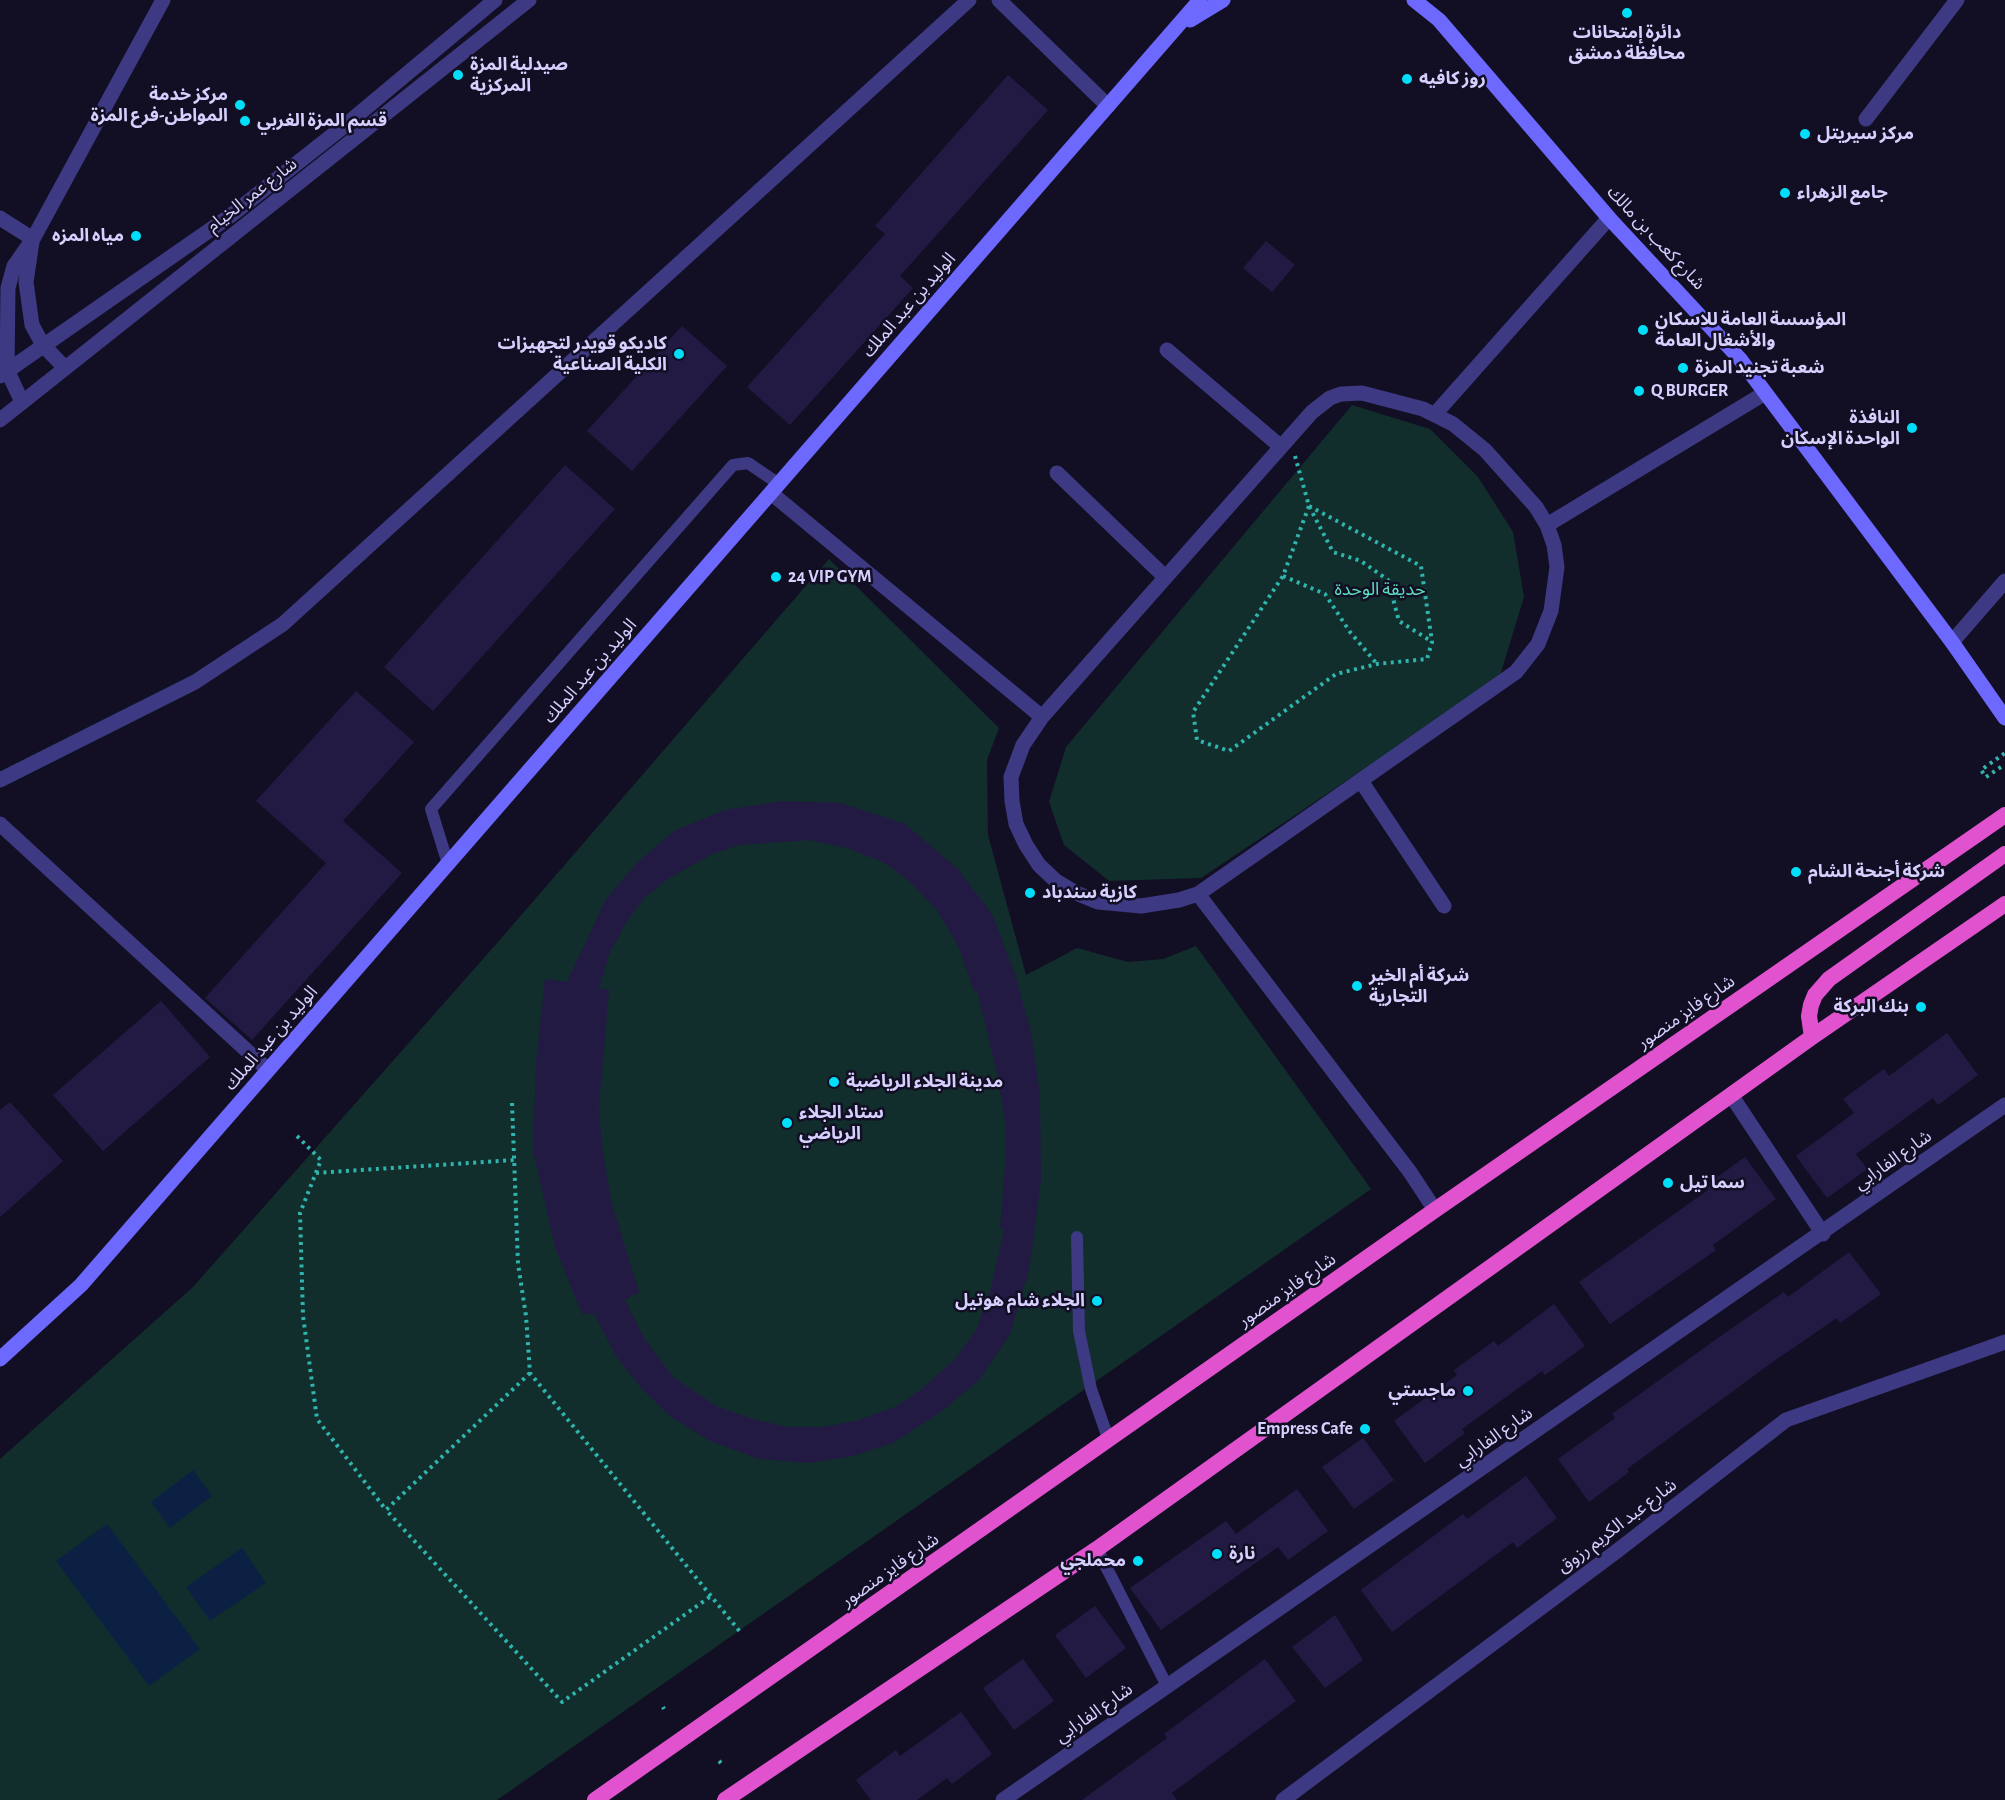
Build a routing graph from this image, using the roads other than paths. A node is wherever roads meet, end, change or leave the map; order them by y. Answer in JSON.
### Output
{"nodes":[{"id":1,"x":163,"y":0,"type":"edge"},
{"id":2,"x":495,"y":0,"type":"edge"},
{"id":3,"x":530,"y":0,"type":"edge"},
{"id":4,"x":969,"y":0,"type":"edge"},
{"id":5,"x":999,"y":0,"type":"edge"},
{"id":6,"x":1200,"y":0,"type":"edge"},
{"id":7,"x":1223,"y":0,"type":"edge"},
{"id":8,"x":1414,"y":0,"type":"edge"},
{"id":9,"x":1957,"y":0,"type":"edge"},
{"id":10,"x":1174,"y":30,"type":"junction"},
{"id":11,"x":1108,"y":106,"type":"junction"},
{"id":12,"x":1866,"y":119,"type":"dead end"},
{"id":13,"x":0,"y":218,"type":"edge"},
{"id":14,"x":1609,"y":218,"type":"junction"},
{"id":15,"x":33,"y":239,"type":"junction"},
{"id":16,"x":101,"y":305,"type":"junction"},
{"id":17,"x":118,"y":326,"type":"junction"},
{"id":18,"x":43,"y":345,"type":"junction"},
{"id":19,"x":1167,"y":350,"type":"dead end"},
{"id":20,"x":65,"y":368,"type":"junction"},
{"id":21,"x":3,"y":373,"type":"edge"},
{"id":22,"x":1765,"y":393,"type":"junction"},
{"id":23,"x":22,"y":402,"type":"junction"},
{"id":24,"x":1436,"y":414,"type":"junction"},
{"id":25,"x":0,"y":420,"type":"edge"},
{"id":26,"x":1285,"y":441,"type":"junction"},
{"id":27,"x":1057,"y":473,"type":"dead end"},
{"id":28,"x":775,"y":489,"type":"junction"},
{"id":29,"x":1547,"y":525,"type":"junction"},
{"id":30,"x":1165,"y":577,"type":"junction"},
{"id":31,"x":2005,"y":581,"type":"edge"},
{"id":32,"x":1952,"y":642,"type":"junction"},
{"id":33,"x":1042,"y":717,"type":"junction"},
{"id":34,"x":2005,"y":718,"type":"edge"},
{"id":35,"x":0,"y":780,"type":"edge"},
{"id":36,"x":1361,"y":781,"type":"junction"},
{"id":37,"x":2005,"y":815,"type":"edge"},
{"id":38,"x":0,"y":824,"type":"edge"},
{"id":39,"x":2005,"y":854,"type":"edge"},
{"id":40,"x":448,"y":864,"type":"junction"},
{"id":41,"x":1198,"y":894,"type":"junction"},
{"id":42,"x":2005,"y":904,"type":"edge"},
{"id":43,"x":1444,"y":906,"type":"dead end"},
{"id":44,"x":1812,"y":1037,"type":"junction"},
{"id":45,"x":268,"y":1070,"type":"junction"},
{"id":46,"x":1731,"y":1095,"type":"junction"},
{"id":47,"x":2005,"y":1105,"type":"edge"},
{"id":48,"x":1435,"y":1210,"type":"junction"},
{"id":49,"x":1823,"y":1233,"type":"junction"},
{"id":50,"x":1077,"y":1237,"type":"dead end"},
{"id":51,"x":2005,"y":1342,"type":"edge"},
{"id":52,"x":0,"y":1359,"type":"edge"},
{"id":53,"x":1109,"y":1441,"type":"junction"},
{"id":54,"x":1097,"y":1549,"type":"junction"},
{"id":55,"x":1167,"y":1686,"type":"junction"},
{"id":56,"x":594,"y":1800,"type":"edge"},
{"id":57,"x":725,"y":1800,"type":"edge"},
{"id":58,"x":1003,"y":1800,"type":"edge"},
{"id":59,"x":1283,"y":1800,"type":"edge"}],
"edges":[{"from":1,"to":15,"type":"street"},
{"from":2,"to":16,"type":"street","name":"شارع عمر الخيام"},
{"from":3,"to":17,"type":"street","name":"شارع عمر الخيام"},
{"from":4,"to":35,"type":"street"},
{"from":5,"to":11,"type":"street"},
{"from":6,"to":10,"type":"main road","name":"الوليد بن عبد الملك"},
{"from":7,"to":10,"type":"main road"},
{"from":8,"to":14,"type":"main road","name":"شارع كعب بن مالك"},
{"from":9,"to":12,"type":"street"},
{"from":10,"to":11,"type":"main road","name":"الوليد بن عبد الملك"},
{"from":11,"to":28,"type":"main road","name":"الوليد بن عبد الملك"},
{"from":13,"to":15,"type":"street"},
{"from":14,"to":22,"type":"main road","name":"شارع كعب بن مالك"},
{"from":14,"to":24,"type":"street"},
{"from":15,"to":18,"type":"street"},
{"from":15,"to":21,"type":"street"},
{"from":16,"to":17,"type":"street"},
{"from":16,"to":18,"type":"street","name":"شارع عمر الخيام"},
{"from":17,"to":20,"type":"street","name":"شارع عمر الخيام"},
{"from":18,"to":20,"type":"street"},
{"from":18,"to":21,"type":"street","name":"شارع عمر الخيام"},
{"from":19,"to":26,"type":"street"},
{"from":20,"to":23,"type":"street","name":"شارع عمر الخيام"},
{"from":21,"to":23,"type":"street"},
{"from":22,"to":29,"type":"street"},
{"from":22,"to":32,"type":"main road","name":"شارع كعب بن مالك"},
{"from":23,"to":25,"type":"street","name":"شارع عمر الخيام"},
{"from":24,"to":26,"type":"street"},
{"from":24,"to":29,"type":"street"},
{"from":26,"to":30,"type":"street"},
{"from":27,"to":30,"type":"street"},
{"from":28,"to":33,"type":"street"},
{"from":28,"to":40,"type":"main road","name":"الوليد بن عبد الملك"},
{"from":28,"to":40,"type":"lane"},
{"from":29,"to":36,"type":"street"},
{"from":30,"to":33,"type":"street"},
{"from":31,"to":32,"type":"street"},
{"from":32,"to":34,"type":"main road","name":"شارع كعب بن مالك"},
{"from":33,"to":41,"type":"street"},
{"from":36,"to":41,"type":"street"},
{"from":36,"to":43,"type":"street"},
{"from":37,"to":48,"type":"highway","name":"شارع فايز منصور"},
{"from":38,"to":45,"type":"street"},
{"from":39,"to":44,"type":"highway"},
{"from":40,"to":45,"type":"main road","name":"الوليد بن عبد الملك"},
{"from":41,"to":48,"type":"street"},
{"from":42,"to":44,"type":"highway"},
{"from":44,"to":46,"type":"highway"},
{"from":45,"to":52,"type":"main road","name":"الوليد بن عبد الملك"},
{"from":46,"to":49,"type":"street"},
{"from":46,"to":54,"type":"highway"},
{"from":47,"to":49,"type":"street","name":"شارع الفارابي"},
{"from":48,"to":53,"type":"highway","name":"شارع فايز منصور"},
{"from":49,"to":55,"type":"street","name":"شارع الفارابي"},
{"from":50,"to":53,"type":"lane"},
{"from":51,"to":59,"type":"street","name":"شارع عبد الكريم رزوق"},
{"from":53,"to":56,"type":"highway","name":"شارع فايز منصور"},
{"from":54,"to":55,"type":"lane"},
{"from":54,"to":57,"type":"highway"},
{"from":55,"to":58,"type":"street","name":"شارع الفارابي"}]}
